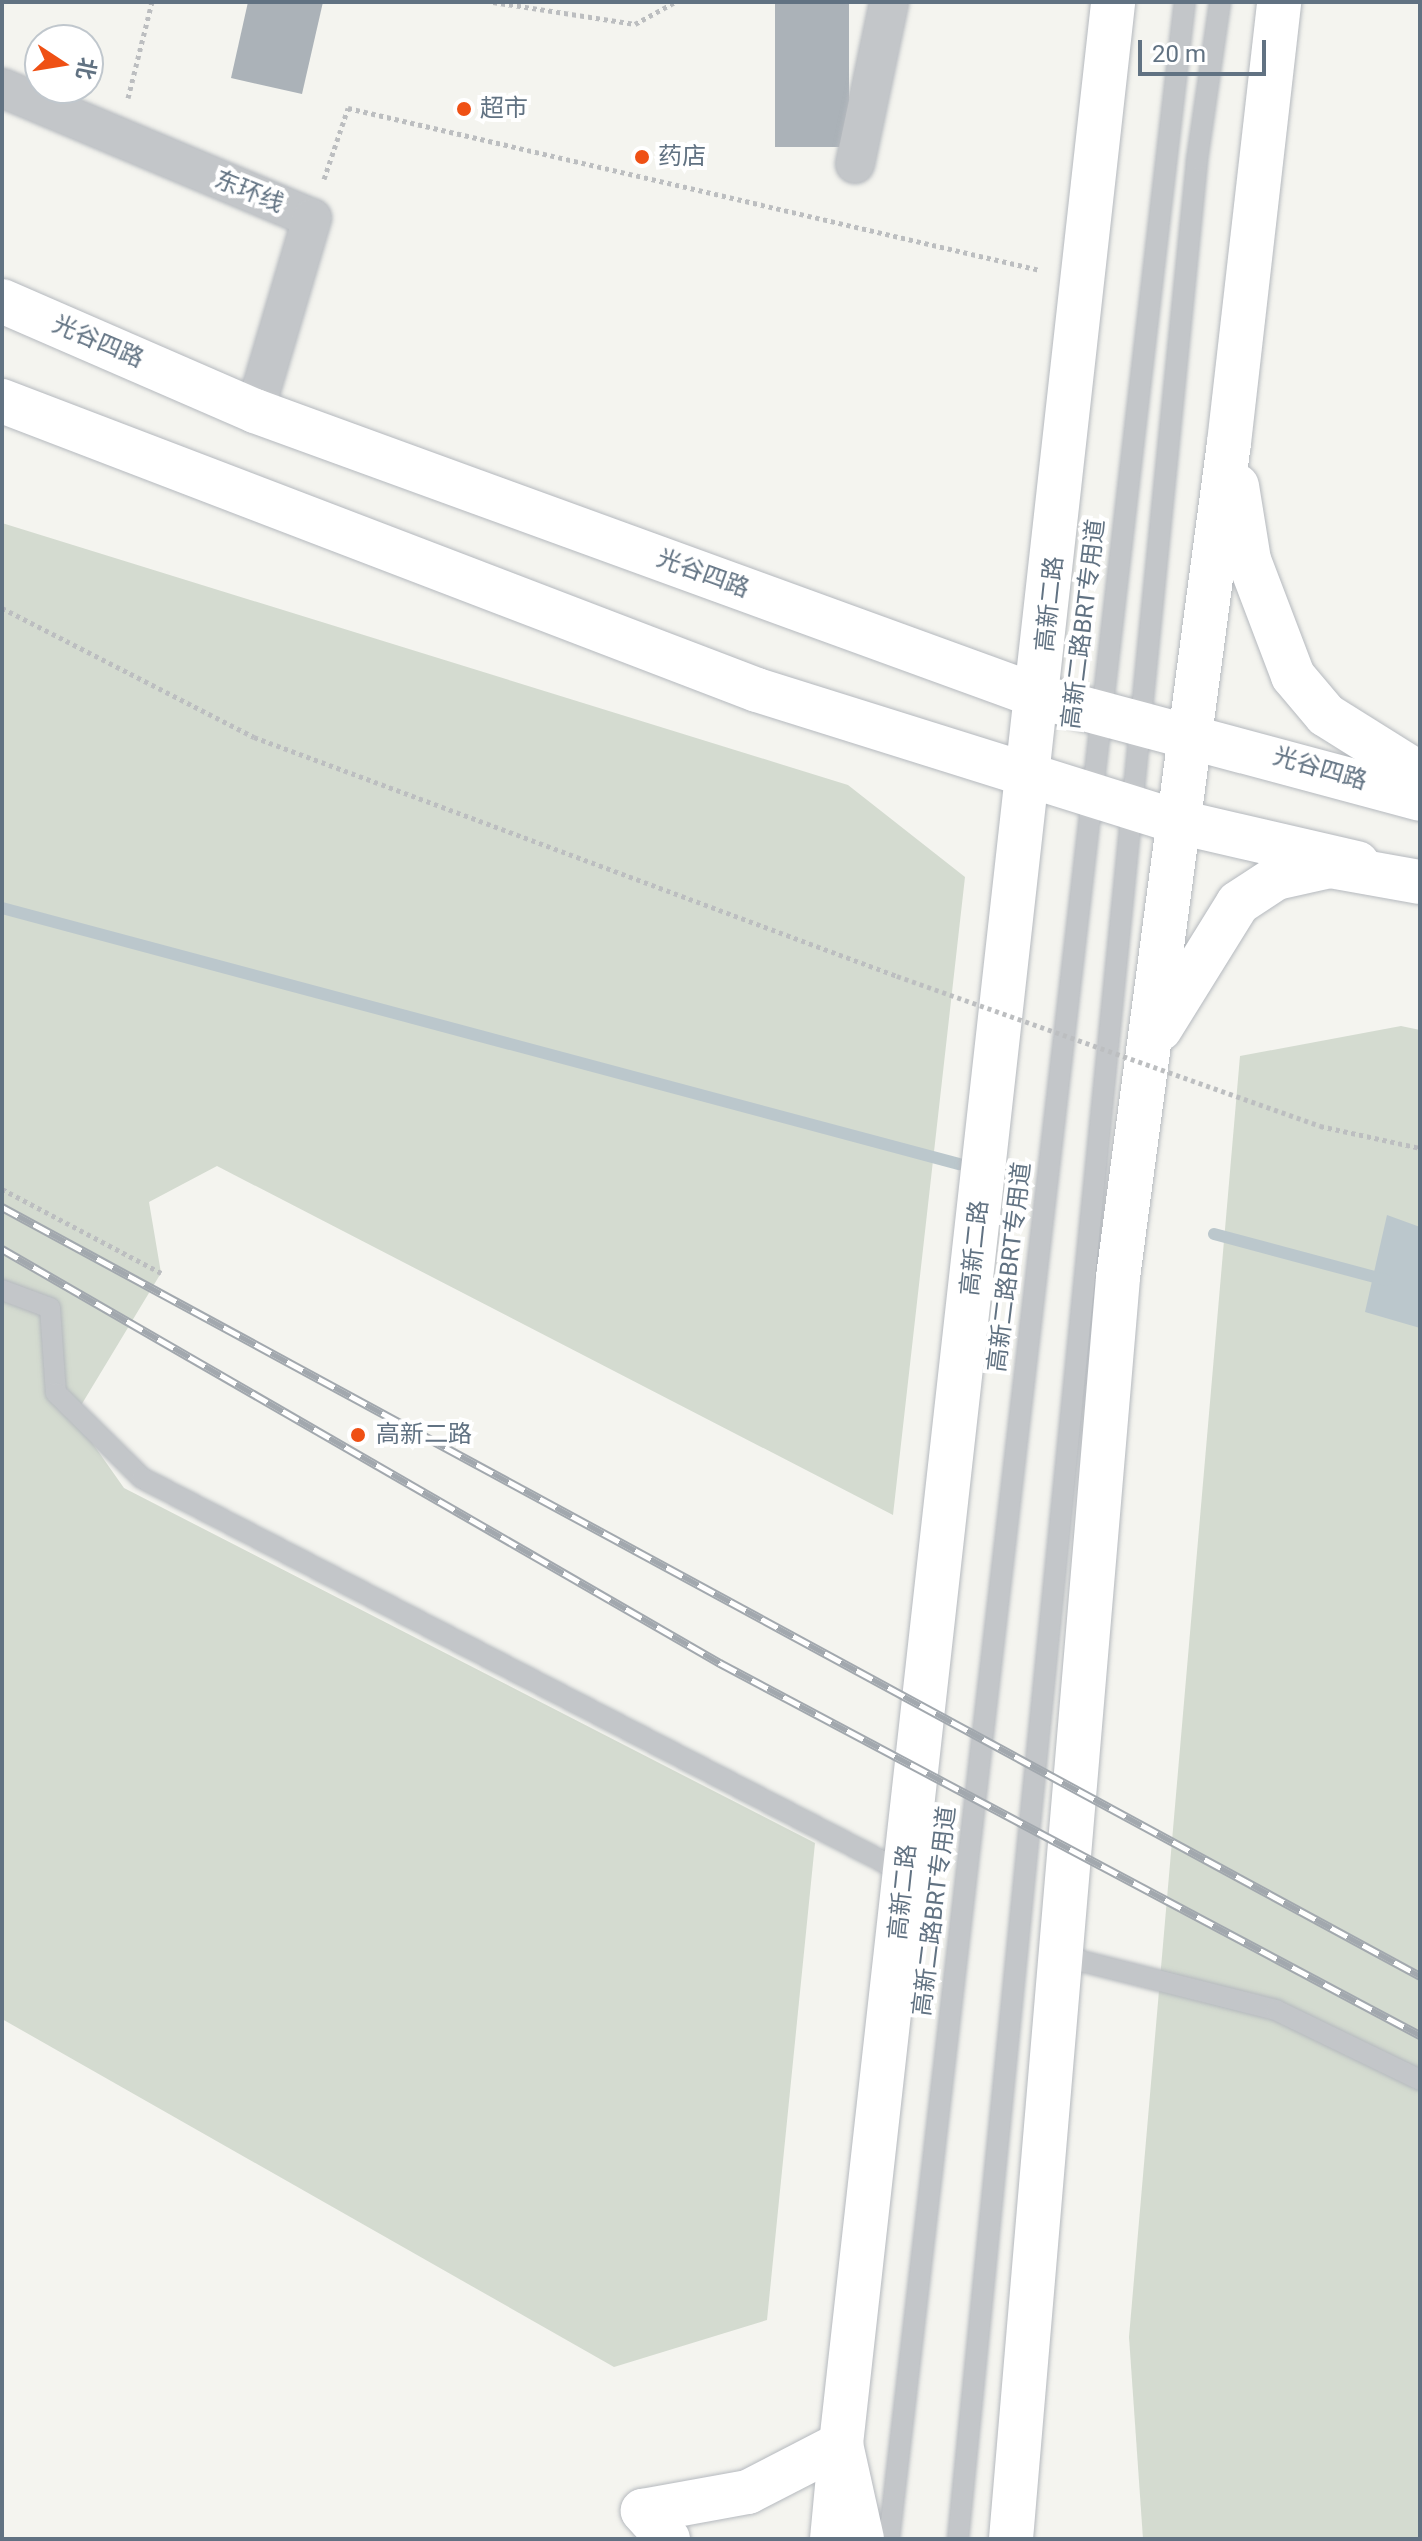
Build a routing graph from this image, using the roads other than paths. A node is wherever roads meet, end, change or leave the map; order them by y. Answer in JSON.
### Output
{"nodes":[{"id":1,"x":889,"y":2,"type":"edge"},
{"id":2,"x":1113,"y":2,"type":"edge"},
{"id":3,"x":1185,"y":2,"type":"edge"},
{"id":4,"x":1220,"y":2,"type":"edge"},
{"id":5,"x":1279,"y":2,"type":"edge"},
{"id":6,"x":2,"y":88,"type":"edge"},
{"id":7,"x":855,"y":164,"type":"dead end"},
{"id":8,"x":2,"y":301,"type":"edge"},
{"id":9,"x":2,"y":401,"type":"edge"},
{"id":10,"x":255,"y":411,"type":"junction"},
{"id":11,"x":1229,"y":443,"type":"junction"},
{"id":12,"x":1040,"y":697,"type":"junction"},
{"id":13,"x":1121,"y":716,"type":"junction"},
{"id":14,"x":1191,"y":732,"type":"junction"},
{"id":15,"x":1420,"y":774,"type":"edge"},
{"id":16,"x":1028,"y":777,"type":"junction"},
{"id":17,"x":1091,"y":796,"type":"junction"},
{"id":18,"x":1420,"y":799,"type":"edge"},
{"id":19,"x":1132,"y":808,"type":"junction"},
{"id":20,"x":1179,"y":822,"type":"junction"},
{"id":21,"x":1420,"y":880,"type":"edge"},
{"id":22,"x":1147,"y":1053,"type":"junction"},
{"id":23,"x":2,"y":1290,"type":"edge"},
{"id":24,"x":905,"y":1873,"type":"junction"},
{"id":25,"x":1061,"y":1956,"type":"junction"},
{"id":26,"x":1420,"y":2080,"type":"edge"},
{"id":27,"x":841,"y":2444,"type":"junction"},
{"id":28,"x":1012,"y":2538,"type":"edge"},
{"id":29,"x":668,"y":2539,"type":"edge"},
{"id":30,"x":832,"y":2539,"type":"edge"},
{"id":31,"x":862,"y":2539,"type":"edge"},
{"id":32,"x":889,"y":2539,"type":"edge"},
{"id":33,"x":958,"y":2539,"type":"edge"}],
"edges":[{"from":1,"to":7,"type":"street"},
{"from":2,"to":12,"type":"main road","name":"高新二路"},
{"from":3,"to":13,"type":"lane","name":"高新二路BRT专用道"},
{"from":4,"to":13,"type":"lane","name":"高新二路BRT专用道"},
{"from":5,"to":11,"type":"main road"},
{"from":6,"to":10,"type":"street","name":"东环线"},
{"from":8,"to":10,"type":"main road","name":"光谷四路"},
{"from":9,"to":16,"type":"main road"},
{"from":10,"to":12,"type":"main road","name":"光谷四路"},
{"from":11,"to":14,"type":"main road"},
{"from":11,"to":15,"type":"main road"},
{"from":12,"to":13,"type":"main road","name":"光谷四路"},
{"from":12,"to":16,"type":"main road","name":"高新二路"},
{"from":13,"to":14,"type":"main road","name":"光谷四路"},
{"from":13,"to":17,"type":"lane","name":"高新二路BRT专用道"},
{"from":13,"to":19,"type":"lane","name":"高新二路BRT专用道"},
{"from":14,"to":18,"type":"main road","name":"光谷四路"},
{"from":14,"to":20,"type":"main road"},
{"from":16,"to":17,"type":"main road"},
{"from":16,"to":24,"type":"main road","name":"高新二路"},
{"from":17,"to":19,"type":"main road"},
{"from":17,"to":32,"type":"lane","name":"高新二路BRT专用道"},
{"from":19,"to":20,"type":"main road"},
{"from":19,"to":33,"type":"lane","name":"高新二路BRT专用道"},
{"from":20,"to":21,"type":"main road"},
{"from":20,"to":22,"type":"main road"},
{"from":21,"to":22,"type":"main road"},
{"from":22,"to":25,"type":"main road"},
{"from":23,"to":24,"type":"lane"},
{"from":24,"to":27,"type":"main road","name":"高新二路"},
{"from":25,"to":26,"type":"lane"},
{"from":25,"to":28,"type":"main road"},
{"from":27,"to":29,"type":"main road"},
{"from":27,"to":30,"type":"main road"},
{"from":27,"to":31,"type":"main road","name":"高新二路"}]}
